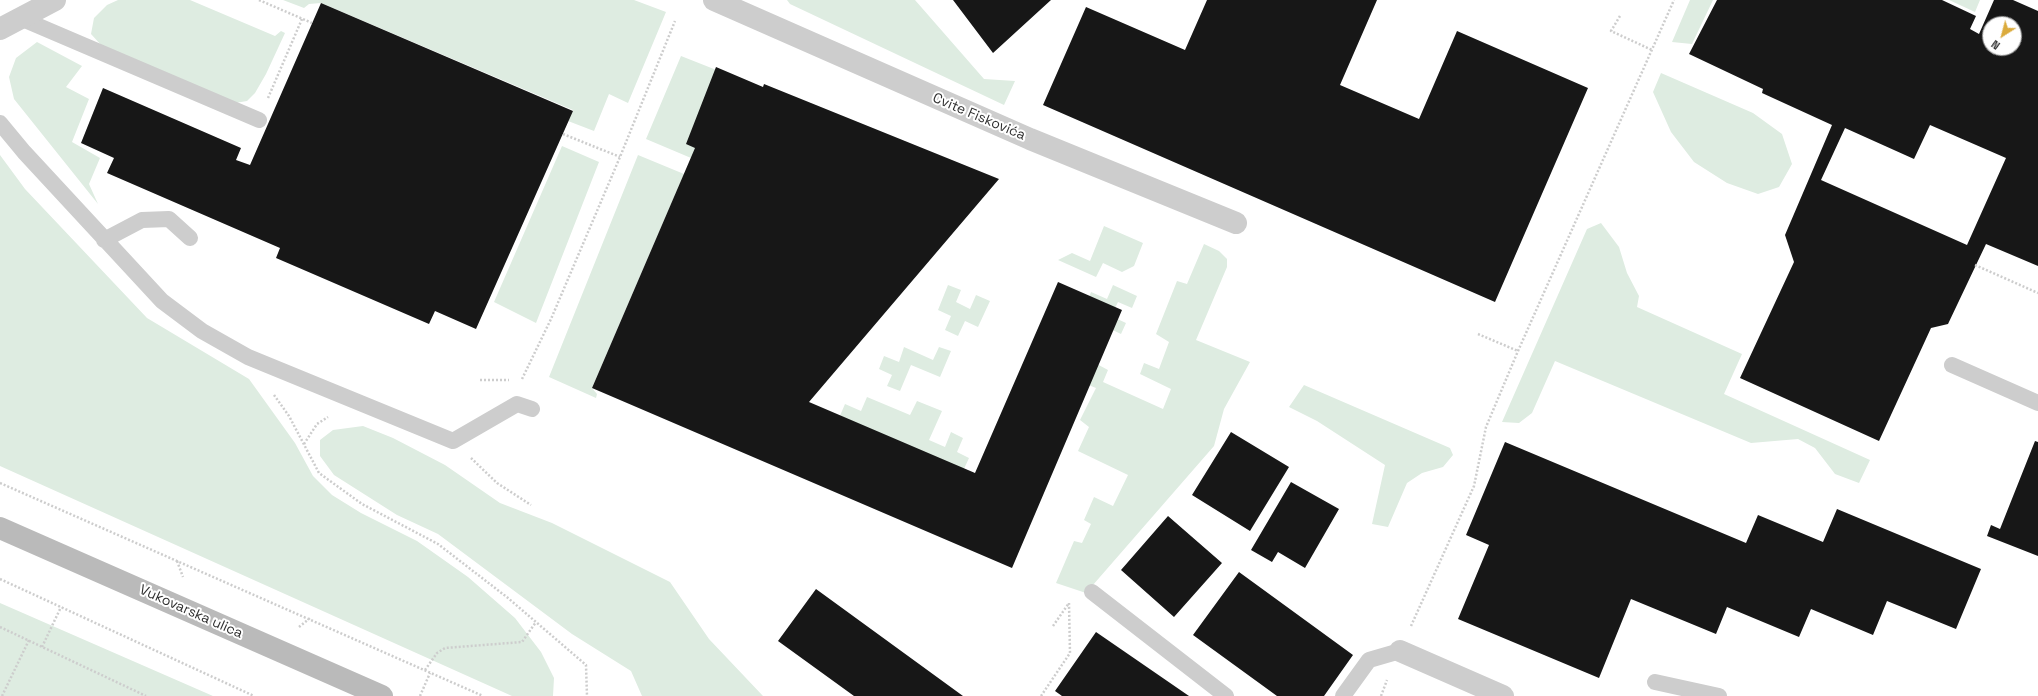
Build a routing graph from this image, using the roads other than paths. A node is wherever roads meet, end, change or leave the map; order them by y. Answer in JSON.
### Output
{"nodes":[{"id":1,"x":55,"y":0,"type":"edge"},
{"id":2,"x":722,"y":1,"type":"edge"},
{"id":3,"x":20,"y":18,"type":"junction"},
{"id":4,"x":0,"y":29,"type":"edge"},
{"id":5,"x":259,"y":120,"type":"road end"},
{"id":6,"x":0,"y":123,"type":"edge"},
{"id":7,"x":1236,"y":223,"type":"dead end"},
{"id":8,"x":190,"y":238,"type":"dead end"},
{"id":9,"x":104,"y":240,"type":"junction"},
{"id":10,"x":1952,"y":366,"type":"dead end"},
{"id":11,"x":2038,"y":403,"type":"edge"},
{"id":12,"x":532,"y":409,"type":"dead end"},
{"id":13,"x":0,"y":528,"type":"edge"},
{"id":14,"x":1092,"y":592,"type":"dead end"},
{"id":15,"x":1400,"y":651,"type":"joint"},
{"id":16,"x":1655,"y":682,"type":"dead end"},
{"id":17,"x":382,"y":696,"type":"edge"},
{"id":18,"x":1226,"y":696,"type":"edge"},
{"id":19,"x":1343,"y":696,"type":"edge"},
{"id":20,"x":1503,"y":696,"type":"edge"},
{"id":21,"x":1719,"y":696,"type":"edge"}],
"edges":[{"from":1,"to":3,"type":"street"},
{"from":2,"to":7,"type":"street","name":"Cvite Fiskovića"},
{"from":3,"to":4,"type":"street"},
{"from":3,"to":5,"type":"lane"},
{"from":6,"to":9,"type":"lane"},
{"from":8,"to":9,"type":"lane"},
{"from":9,"to":12,"type":"lane"},
{"from":10,"to":11,"type":"lane"},
{"from":13,"to":17,"type":"street","name":"Vukovarska ulica"},
{"from":14,"to":18,"type":"lane"},
{"from":15,"to":19,"type":"lane"},
{"from":15,"to":20,"type":"street"},
{"from":16,"to":21,"type":"lane"}]}
